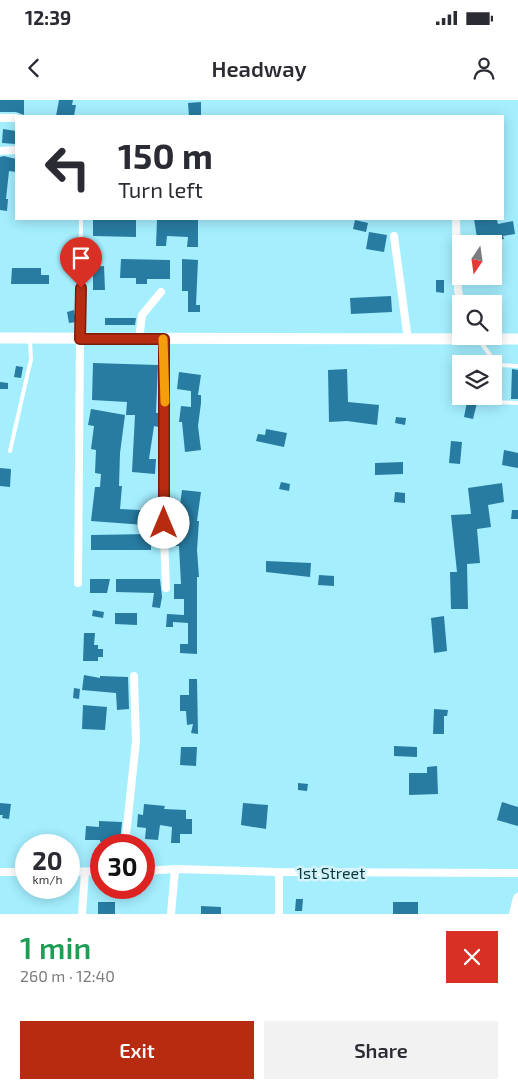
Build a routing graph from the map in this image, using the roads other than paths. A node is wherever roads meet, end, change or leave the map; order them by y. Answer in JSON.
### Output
{"nodes":[{"id":1,"x":0,"y":118,"type":"edge"},
{"id":2,"x":15,"y":118,"type":"edge"},
{"id":3,"x":15,"y":150,"type":"edge"},
{"id":4,"x":0,"y":151,"type":"edge"},
{"id":5,"x":81,"y":220,"type":"edge"},
{"id":6,"x":456,"y":222,"type":"dead end"},
{"id":7,"x":394,"y":236,"type":"dead end"},
{"id":8,"x":161,"y":292,"type":"dead end"},
{"id":9,"x":459,"y":295,"type":"edge"},
{"id":10,"x":0,"y":338,"type":"edge"},
{"id":11,"x":139,"y":338,"type":"junction"},
{"id":12,"x":30,"y":339,"type":"junction"},
{"id":13,"x":80,"y":339,"type":"junction"},
{"id":14,"x":164,"y":339,"type":"junction"},
{"id":15,"x":452,"y":339,"type":"edge"},
{"id":16,"x":502,"y":339,"type":"edge"},
{"id":17,"x":518,"y":339,"type":"edge"},
{"id":18,"x":408,"y":340,"type":"junction"},
{"id":19,"x":478,"y":345,"type":"edge"},
{"id":20,"x":487,"y":355,"type":"edge"},
{"id":21,"x":502,"y":366,"type":"edge"},
{"id":22,"x":518,"y":366,"type":"edge"},
{"id":23,"x":502,"y":402,"type":"edge"},
{"id":24,"x":518,"y":403,"type":"edge"},
{"id":25,"x":10,"y":451,"type":"dead end"},
{"id":26,"x":78,"y":583,"type":"dead end"},
{"id":27,"x":166,"y":588,"type":"dead end"},
{"id":28,"x":134,"y":676,"type":"dead end"},
{"id":29,"x":127,"y":834,"type":"edge"},
{"id":30,"x":175,"y":870,"type":"junction"},
{"id":31,"x":155,"y":871,"type":"edge"},
{"id":32,"x":0,"y":872,"type":"edge"},
{"id":33,"x":15,"y":872,"type":"edge"},
{"id":34,"x":80,"y":872,"type":"edge"},
{"id":35,"x":85,"y":872,"type":"junction"},
{"id":36,"x":90,"y":872,"type":"edge"},
{"id":37,"x":279,"y":872,"type":"junction"},
{"id":38,"x":518,"y":873,"type":"edge"},
{"id":39,"x":518,"y":898,"type":"edge"},
{"id":40,"x":82,"y":914,"type":"edge"},
{"id":41,"x":171,"y":914,"type":"edge"},
{"id":42,"x":280,"y":914,"type":"edge"},
{"id":43,"x":514,"y":914,"type":"edge"}],
"edges":[{"from":1,"to":2,"type":"street"},
{"from":3,"to":4,"type":"street"},
{"from":5,"to":13,"type":"lane"},
{"from":6,"to":9,"type":"street"},
{"from":7,"to":18,"type":"street"},
{"from":8,"to":11,"type":"street"},
{"from":10,"to":12,"type":"main road"},
{"from":11,"to":13,"type":"main road"},
{"from":11,"to":14,"type":"main road"},
{"from":12,"to":13,"type":"main road"},
{"from":12,"to":25,"type":"lane"},
{"from":13,"to":26,"type":"street"},
{"from":14,"to":18,"type":"main road"},
{"from":14,"to":27,"type":"street"},
{"from":15,"to":18,"type":"main road"},
{"from":16,"to":17,"type":"main road"},
{"from":19,"to":20,"type":"lane"},
{"from":21,"to":22,"type":"lane"},
{"from":23,"to":24,"type":"lane"},
{"from":28,"to":29,"type":"street"},
{"from":30,"to":31,"type":"street","name":"1st Street"},
{"from":30,"to":37,"type":"street","name":"1st Street"},
{"from":30,"to":41,"type":"street"},
{"from":32,"to":33,"type":"street"},
{"from":34,"to":35,"type":"street"},
{"from":35,"to":36,"type":"street"},
{"from":35,"to":40,"type":"street"},
{"from":37,"to":38,"type":"street","name":"1st Street"},
{"from":37,"to":42,"type":"street"},
{"from":39,"to":43,"type":"street"}]}
